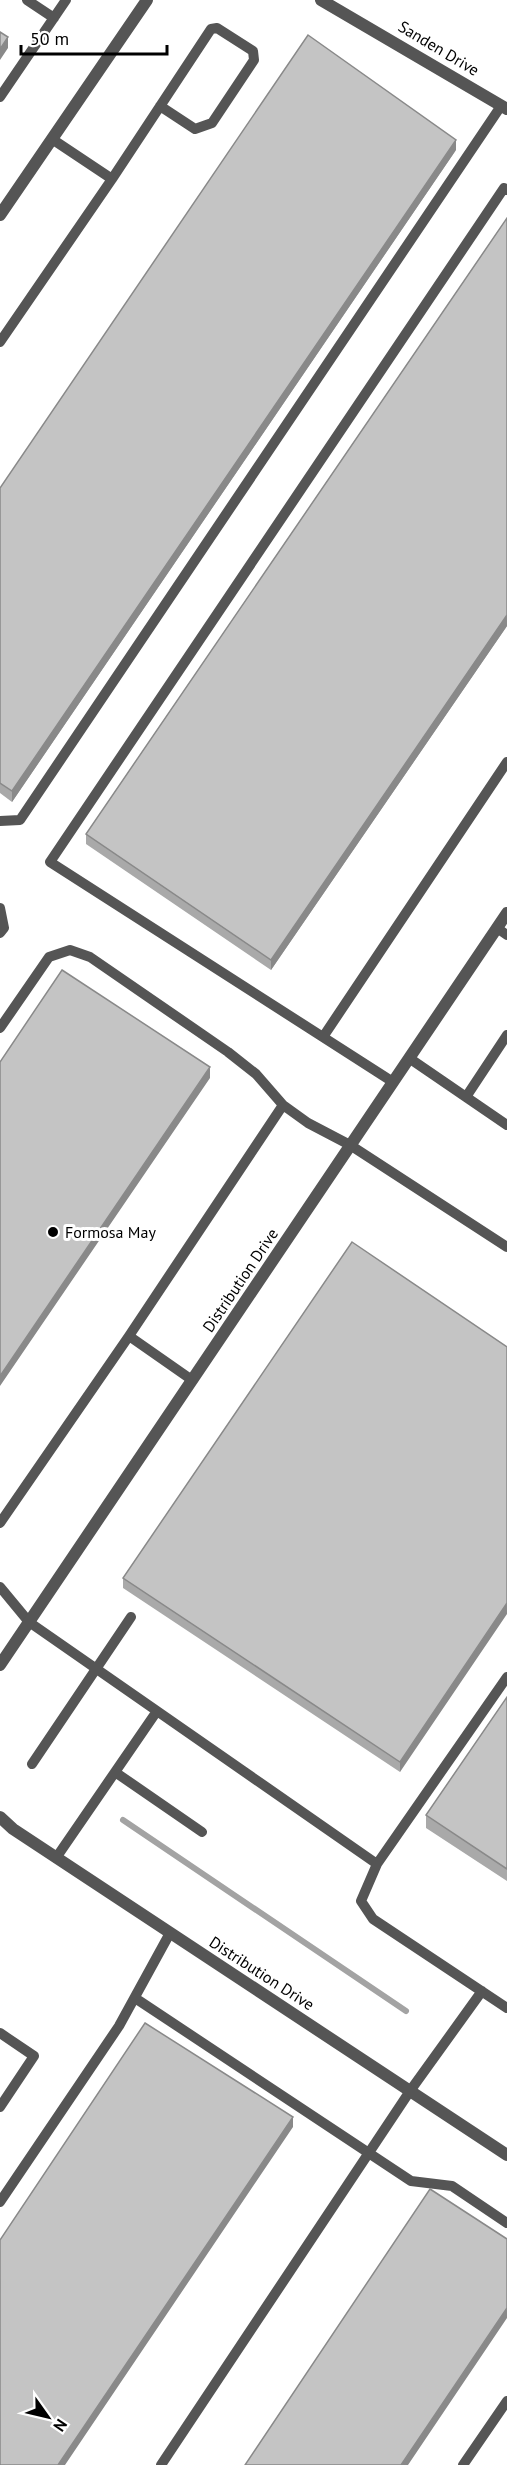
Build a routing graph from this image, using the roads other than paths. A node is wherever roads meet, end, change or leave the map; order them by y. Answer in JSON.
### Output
{"nodes":[{"id":1,"x":27,"y":0,"type":"edge"},
{"id":2,"x":66,"y":0,"type":"edge"},
{"id":3,"x":321,"y":0,"type":"edge"},
{"id":4,"x":144,"y":1,"type":"edge"},
{"id":5,"x":54,"y":18,"type":"junction"},
{"id":6,"x":0,"y":97,"type":"edge"},
{"id":7,"x":160,"y":106,"type":"junction"},
{"id":8,"x":504,"y":108,"type":"edge"},
{"id":9,"x":52,"y":138,"type":"junction"},
{"id":10,"x":112,"y":179,"type":"junction"},
{"id":11,"x":507,"y":190,"type":"edge"},
{"id":12,"x":0,"y":215,"type":"edge"},
{"id":13,"x":0,"y":342,"type":"edge"},
{"id":14,"x":507,"y":762,"type":"edge"},
{"id":15,"x":0,"y":821,"type":"edge"},
{"id":16,"x":0,"y":908,"type":"edge"},
{"id":17,"x":507,"y":913,"type":"edge"},
{"id":18,"x":502,"y":932,"type":"edge"},
{"id":19,"x":0,"y":933,"type":"edge"},
{"id":20,"x":0,"y":1028,"type":"edge"},
{"id":21,"x":507,"y":1035,"type":"edge"},
{"id":22,"x":323,"y":1037,"type":"junction"},
{"id":23,"x":409,"y":1058,"type":"junction"},
{"id":24,"x":393,"y":1082,"type":"junction"},
{"id":25,"x":466,"y":1097,"type":"junction"},
{"id":26,"x":283,"y":1105,"type":"junction"},
{"id":27,"x":507,"y":1125,"type":"edge"},
{"id":28,"x":350,"y":1145,"type":"junction"},
{"id":29,"x":507,"y":1247,"type":"edge"},
{"id":30,"x":129,"y":1336,"type":"junction"},
{"id":31,"x":192,"y":1380,"type":"junction"},
{"id":32,"x":0,"y":1523,"type":"edge"},
{"id":33,"x":0,"y":1587,"type":"edge"},
{"id":34,"x":131,"y":1617,"type":"dead end"},
{"id":35,"x":29,"y":1622,"type":"junction"},
{"id":36,"x":0,"y":1665,"type":"edge"},
{"id":37,"x":96,"y":1669,"type":"junction"},
{"id":38,"x":507,"y":1677,"type":"edge"},
{"id":39,"x":157,"y":1711,"type":"junction"},
{"id":40,"x":32,"y":1764,"type":"dead end"},
{"id":41,"x":115,"y":1772,"type":"junction"},
{"id":42,"x":0,"y":1818,"type":"edge"},
{"id":43,"x":202,"y":1832,"type":"dead end"},
{"id":44,"x":56,"y":1858,"type":"junction"},
{"id":45,"x":377,"y":1864,"type":"junction"},
{"id":46,"x":170,"y":1933,"type":"junction"},
{"id":47,"x":482,"y":1992,"type":"junction"},
{"id":48,"x":135,"y":1998,"type":"junction"},
{"id":49,"x":507,"y":2008,"type":"edge"},
{"id":50,"x":0,"y":2033,"type":"edge"},
{"id":51,"x":410,"y":2091,"type":"junction"},
{"id":52,"x":0,"y":2107,"type":"edge"},
{"id":53,"x":368,"y":2155,"type":"junction"},
{"id":54,"x":507,"y":2155,"type":"edge"},
{"id":55,"x":0,"y":2202,"type":"edge"},
{"id":56,"x":507,"y":2223,"type":"edge"},
{"id":57,"x":507,"y":2401,"type":"edge"},
{"id":58,"x":161,"y":2465,"type":"edge"},
{"id":59,"x":464,"y":2465,"type":"edge"}],
"edges":[{"from":1,"to":5,"type":"lane"},
{"from":2,"to":5,"type":"lane"},
{"from":3,"to":8,"type":"street","name":"Sanden Drive"},
{"from":4,"to":9,"type":"street"},
{"from":5,"to":6,"type":"lane"},
{"from":7,"to":7,"type":"lane"},
{"from":7,"to":10,"type":"lane"},
{"from":8,"to":15,"type":"lane"},
{"from":9,"to":10,"type":"lane"},
{"from":9,"to":12,"type":"street"},
{"from":10,"to":13,"type":"lane"},
{"from":11,"to":22,"type":"lane"},
{"from":14,"to":22,"type":"lane"},
{"from":16,"to":19,"type":"lane"},
{"from":17,"to":18,"type":"street","name":"Distribution Drive"},
{"from":18,"to":23,"type":"street","name":"Distribution Drive"},
{"from":20,"to":26,"type":"lane"},
{"from":21,"to":25,"type":"lane"},
{"from":22,"to":24,"type":"lane"},
{"from":23,"to":24,"type":"street","name":"Distribution Drive"},
{"from":23,"to":25,"type":"lane"},
{"from":24,"to":28,"type":"street","name":"Distribution Drive"},
{"from":25,"to":27,"type":"lane"},
{"from":26,"to":28,"type":"lane"},
{"from":26,"to":30,"type":"lane"},
{"from":28,"to":29,"type":"lane"},
{"from":28,"to":31,"type":"street","name":"Distribution Drive"},
{"from":30,"to":31,"type":"lane"},
{"from":30,"to":32,"type":"lane"},
{"from":31,"to":35,"type":"street","name":"Distribution Drive"},
{"from":33,"to":35,"type":"lane"},
{"from":34,"to":37,"type":"lane"},
{"from":35,"to":36,"type":"street","name":"Distribution Drive"},
{"from":35,"to":37,"type":"lane"},
{"from":37,"to":39,"type":"lane"},
{"from":37,"to":40,"type":"lane"},
{"from":38,"to":45,"type":"lane"},
{"from":39,"to":41,"type":"lane"},
{"from":39,"to":45,"type":"lane"},
{"from":41,"to":43,"type":"lane"},
{"from":41,"to":44,"type":"lane"},
{"from":42,"to":44,"type":"street","name":"Distribution Drive"},
{"from":44,"to":46,"type":"street","name":"Distribution Drive"},
{"from":45,"to":47,"type":"lane"},
{"from":46,"to":48,"type":"lane"},
{"from":46,"to":51,"type":"street","name":"Distribution Drive"},
{"from":47,"to":49,"type":"lane"},
{"from":47,"to":51,"type":"lane"},
{"from":48,"to":53,"type":"lane"},
{"from":48,"to":55,"type":"lane"},
{"from":50,"to":52,"type":"lane"},
{"from":51,"to":53,"type":"lane"},
{"from":51,"to":54,"type":"street","name":"Distribution Drive"},
{"from":53,"to":56,"type":"lane"},
{"from":53,"to":58,"type":"lane"},
{"from":57,"to":59,"type":"lane"}]}
